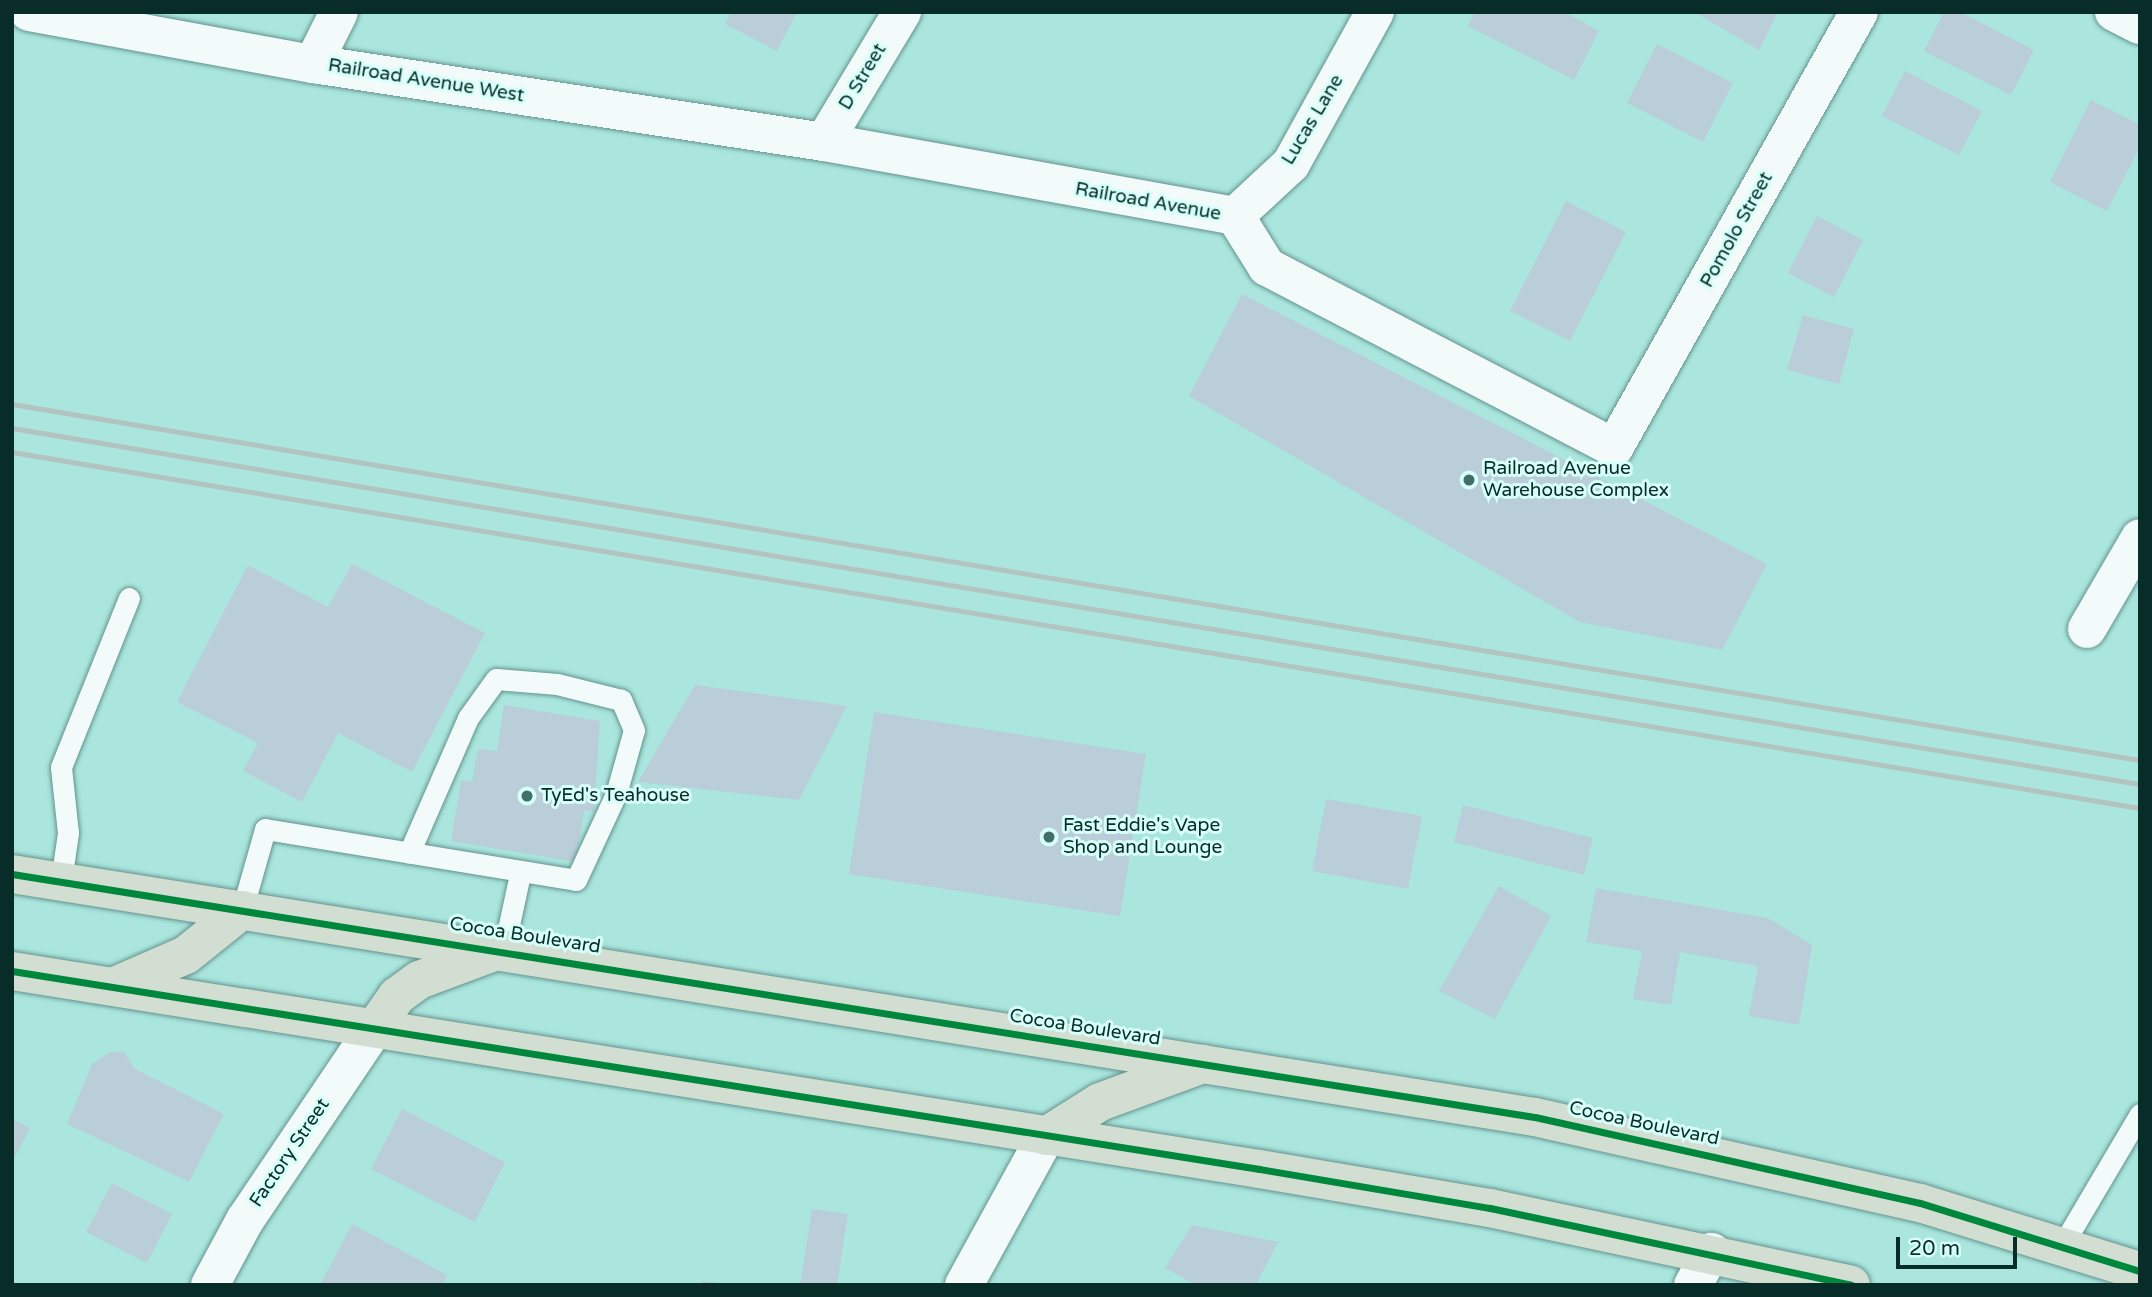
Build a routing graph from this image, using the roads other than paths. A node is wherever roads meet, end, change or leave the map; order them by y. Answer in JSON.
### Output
{"nodes":[{"id":1,"x":29,"y":12,"type":"edge"},
{"id":2,"x":339,"y":12,"type":"edge"},
{"id":3,"x":902,"y":12,"type":"edge"},
{"id":4,"x":1375,"y":12,"type":"edge"},
{"id":5,"x":1859,"y":12,"type":"edge"},
{"id":6,"x":2114,"y":12,"type":"edge"},
{"id":7,"x":2140,"y":25,"type":"edge"},
{"id":8,"x":313,"y":64,"type":"junction"},
{"id":9,"x":824,"y":142,"type":"junction"},
{"id":10,"x":1235,"y":216,"type":"junction"},
{"id":11,"x":1614,"y":449,"type":"joint"},
{"id":12,"x":2140,"y":538,"type":"edge"},
{"id":13,"x":129,"y":598,"type":"dead end"},
{"id":14,"x":2087,"y":629,"type":"dead end"},
{"id":15,"x":409,"y":853,"type":"junction"},
{"id":16,"x":12,"y":873,"type":"edge"},
{"id":17,"x":520,"y":874,"type":"junction"},
{"id":18,"x":61,"y":881,"type":"junction"},
{"id":19,"x":242,"y":910,"type":"junction"},
{"id":20,"x":504,"y":948,"type":"junction"},
{"id":21,"x":12,"y":971,"type":"edge"},
{"id":22,"x":115,"y":986,"type":"junction"},
{"id":23,"x":376,"y":1026,"type":"junction"},
{"id":24,"x":1205,"y":1063,"type":"junction"},
{"id":25,"x":2140,"y":1114,"type":"edge"},
{"id":26,"x":1046,"y":1136,"type":"junction"},
{"id":27,"x":2063,"y":1244,"type":"junction"},
{"id":28,"x":1702,"y":1268,"type":"edge"},
{"id":29,"x":2140,"y":1271,"type":"edge"},
{"id":30,"x":210,"y":1285,"type":"edge"},
{"id":31,"x":964,"y":1285,"type":"edge"},
{"id":32,"x":1851,"y":1285,"type":"edge"}],
"edges":[{"from":1,"to":8,"type":"street","name":"Railroad Avenue West"},
{"from":2,"to":8,"type":"street"},
{"from":3,"to":9,"type":"street","name":"D Street"},
{"from":4,"to":10,"type":"street","name":"Lucas Lane"},
{"from":5,"to":11,"type":"street","name":"Pomolo Street"},
{"from":6,"to":7,"type":"street"},
{"from":8,"to":9,"type":"street","name":"Railroad Avenue West"},
{"from":9,"to":10,"type":"street","name":"Railroad Avenue"},
{"from":10,"to":11,"type":"street","name":"Railroad Avenue"},
{"from":12,"to":14,"type":"street"},
{"from":13,"to":18,"type":"lane"},
{"from":15,"to":17,"type":"lane"},
{"from":15,"to":17,"type":"lane"},
{"from":15,"to":19,"type":"lane"},
{"from":16,"to":18,"type":"main road","name":"Cocoa Boulevard"},
{"from":17,"to":20,"type":"lane"},
{"from":18,"to":19,"type":"main road","name":"Cocoa Boulevard"},
{"from":19,"to":20,"type":"main road","name":"Cocoa Boulevard"},
{"from":19,"to":22,"type":"main road"},
{"from":20,"to":23,"type":"main road"},
{"from":20,"to":24,"type":"main road","name":"Cocoa Boulevard"},
{"from":21,"to":22,"type":"main road"},
{"from":22,"to":23,"type":"main road"},
{"from":23,"to":26,"type":"main road"},
{"from":23,"to":30,"type":"street","name":"Factory Street"},
{"from":24,"to":26,"type":"main road"},
{"from":24,"to":27,"type":"main road","name":"Cocoa Boulevard"},
{"from":25,"to":27,"type":"lane"},
{"from":26,"to":28,"type":"main road"},
{"from":26,"to":31,"type":"street"},
{"from":27,"to":29,"type":"main road","name":"Cocoa Boulevard"},
{"from":28,"to":32,"type":"main road"}]}
